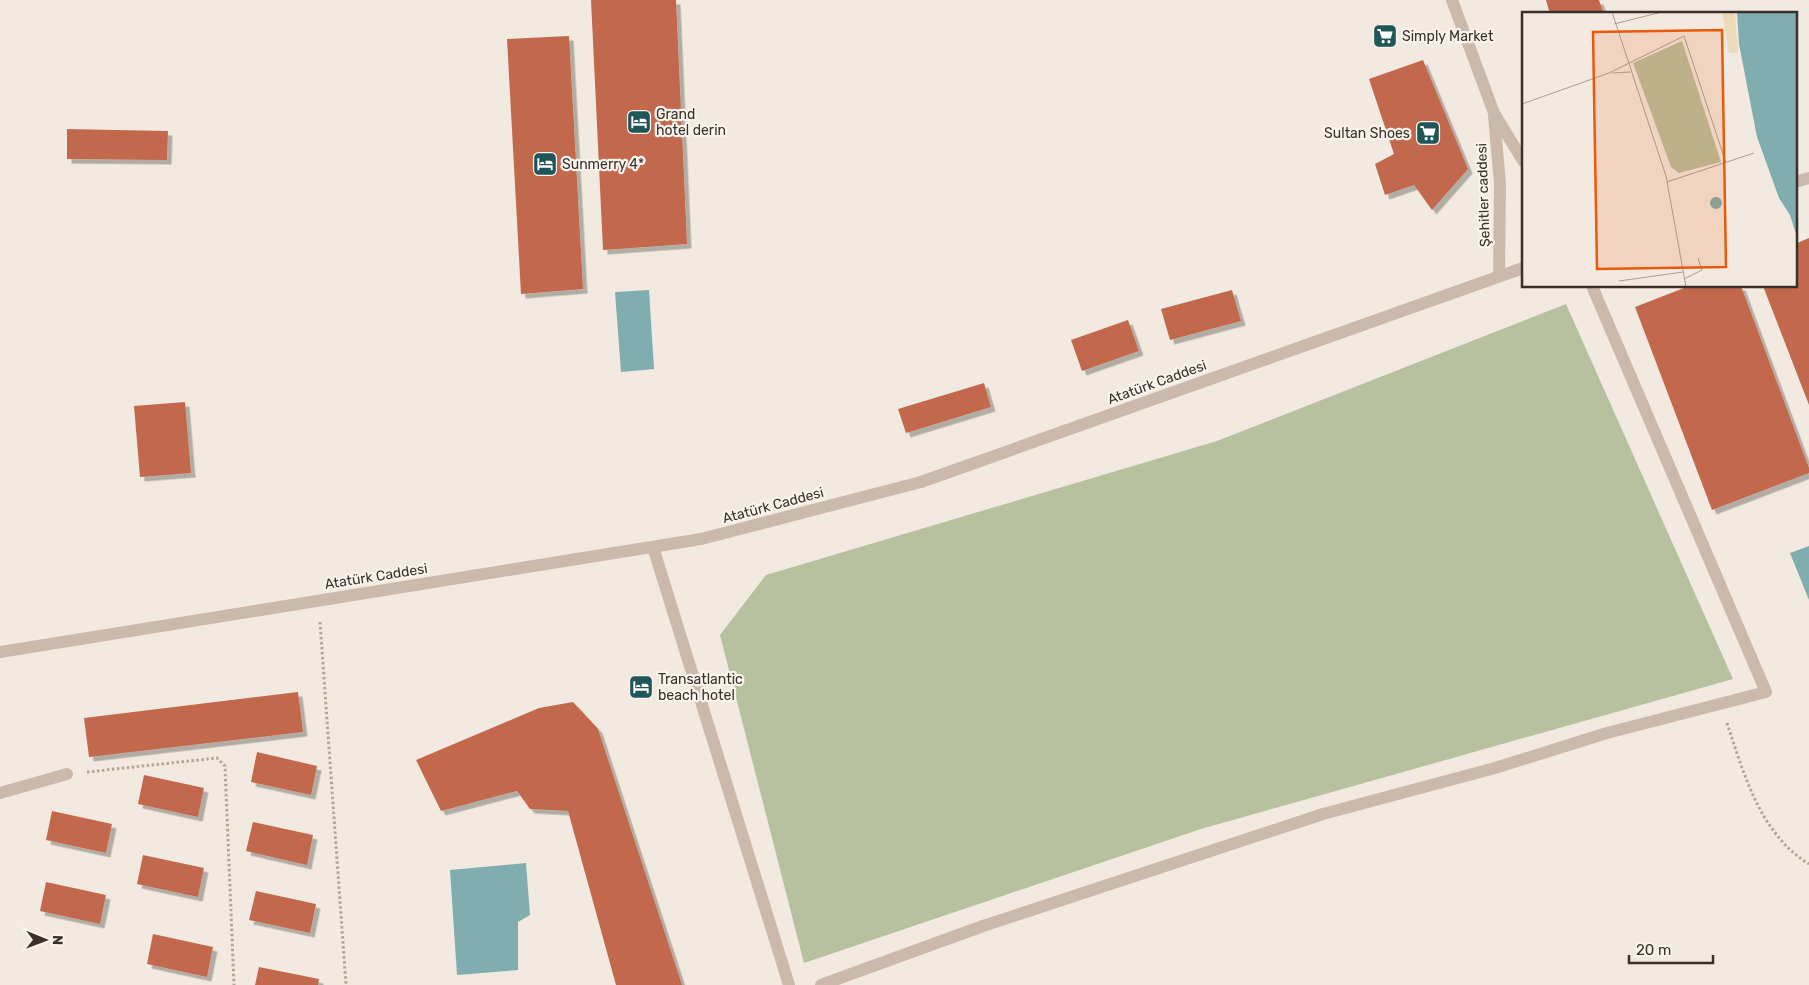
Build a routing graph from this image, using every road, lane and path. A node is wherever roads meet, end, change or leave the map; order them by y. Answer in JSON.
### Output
{"nodes":[{"id":1,"x":1452,"y":0,"type":"edge"},
{"id":2,"x":1494,"y":113,"type":"junction"},
{"id":3,"x":1522,"y":159,"type":"edge"},
{"id":4,"x":1809,"y":178,"type":"edge"},
{"id":5,"x":1796,"y":182,"type":"edge"},
{"id":6,"x":1522,"y":268,"type":"edge"},
{"id":7,"x":1499,"y":275,"type":"junction"},
{"id":8,"x":1593,"y":288,"type":"edge"},
{"id":9,"x":652,"y":547,"type":"junction"},
{"id":10,"x":318,"y":601,"type":"junction"},
{"id":11,"x":0,"y":652,"type":"edge"},
{"id":12,"x":1720,"y":703,"type":"junction"},
{"id":13,"x":67,"y":774,"type":"joint"},
{"id":14,"x":0,"y":793,"type":"edge"},
{"id":15,"x":1809,"y":864,"type":"edge"},
{"id":16,"x":234,"y":985,"type":"edge"},
{"id":17,"x":346,"y":985,"type":"edge"},
{"id":18,"x":789,"y":985,"type":"edge"},
{"id":19,"x":821,"y":985,"type":"edge"}],
"edges":[{"from":1,"to":2,"type":"street","name":"Şehitler caddesi"},
{"from":2,"to":3,"type":"street","name":"Şehitler caddesi"},
{"from":2,"to":7,"type":"street","name":"Şehitler caddesi"},
{"from":4,"to":5,"type":"street"},
{"from":6,"to":7,"type":"street","name":"Atatürk Caddesi"},
{"from":7,"to":9,"type":"street","name":"Atatürk Caddesi"},
{"from":8,"to":12,"type":"street"},
{"from":9,"to":10,"type":"street","name":"Atatürk Caddesi"},
{"from":9,"to":18,"type":"street"},
{"from":10,"to":11,"type":"street","name":"Atatürk Caddesi"},
{"from":10,"to":17,"type":"path"},
{"from":12,"to":15,"type":"path"},
{"from":12,"to":19,"type":"street"},
{"from":13,"to":14,"type":"street"},
{"from":13,"to":16,"type":"path"}]}
